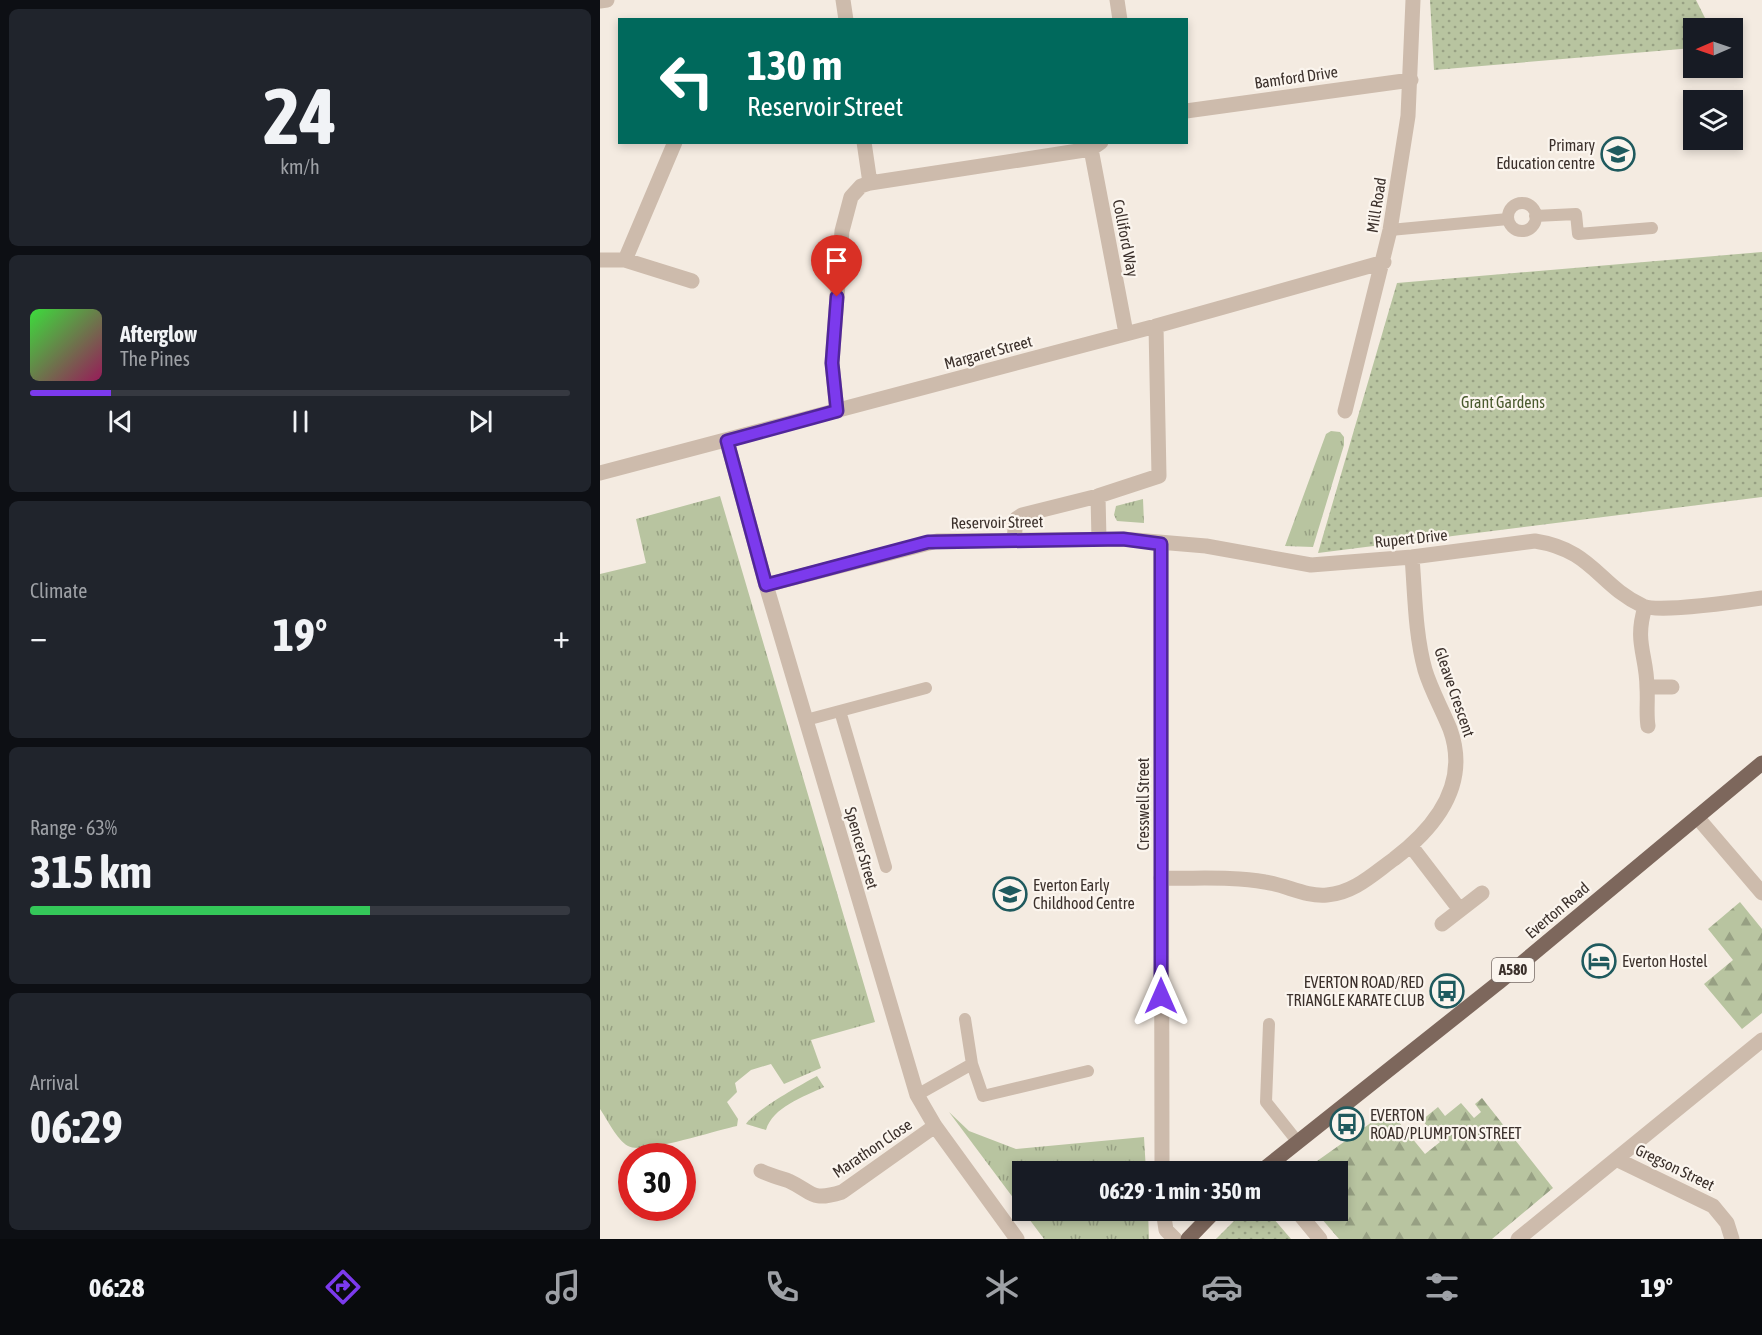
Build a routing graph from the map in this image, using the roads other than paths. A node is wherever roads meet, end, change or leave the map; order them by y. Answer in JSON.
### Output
{"nodes":[{"id":1,"x":608,"y":0,"type":"edge"},
{"id":2,"x":843,"y":0,"type":"edge"},
{"id":3,"x":1117,"y":0,"type":"edge"},
{"id":4,"x":1413,"y":0,"type":"edge"},
{"id":5,"x":600,"y":1,"type":"edge"},
{"id":6,"x":846,"y":18,"type":"edge"},
{"id":7,"x":1120,"y":18,"type":"edge"},
{"id":8,"x":1411,"y":80,"type":"junction"},
{"id":9,"x":1188,"y":111,"type":"edge"},
{"id":10,"x":674,"y":144,"type":"edge"},
{"id":11,"x":864,"y":144,"type":"edge"},
{"id":12,"x":1096,"y":146,"type":"edge"},
{"id":13,"x":870,"y":183,"type":"junction"},
{"id":14,"x":1536,"y":216,"type":"junction"},
{"id":15,"x":1508,"y":219,"type":"junction"},
{"id":16,"x":1652,"y":228,"type":"dead end"},
{"id":17,"x":1390,"y":230,"type":"junction"},
{"id":18,"x":600,"y":260,"type":"edge"},
{"id":19,"x":625,"y":260,"type":"junction"},
{"id":20,"x":1384,"y":262,"type":"junction"},
{"id":21,"x":692,"y":280,"type":"dead end"},
{"id":22,"x":1156,"y":326,"type":"junction"},
{"id":23,"x":1126,"y":333,"type":"junction"},
{"id":24,"x":837,"y":411,"type":"junction"},
{"id":25,"x":1345,"y":411,"type":"dead end"},
{"id":26,"x":727,"y":441,"type":"junction"},
{"id":27,"x":600,"y":473,"type":"edge"},
{"id":28,"x":1098,"y":496,"type":"junction"},
{"id":29,"x":1100,"y":539,"type":"junction"},
{"id":30,"x":1014,"y":540,"type":"junction"},
{"id":31,"x":1161,"y":544,"type":"junction"},
{"id":32,"x":1412,"y":557,"type":"junction"},
{"id":33,"x":766,"y":585,"type":"junction"},
{"id":34,"x":1762,"y":598,"type":"edge"},
{"id":35,"x":1645,"y":607,"type":"junction"},
{"id":36,"x":1647,"y":687,"type":"junction"},
{"id":37,"x":1672,"y":687,"type":"dead end"},
{"id":38,"x":926,"y":688,"type":"dead end"},
{"id":39,"x":840,"y":711,"type":"junction"},
{"id":40,"x":806,"y":720,"type":"junction"},
{"id":41,"x":1648,"y":726,"type":"dead end"},
{"id":42,"x":1762,"y":764,"type":"edge"},
{"id":43,"x":1697,"y":817,"type":"junction"},
{"id":44,"x":1410,"y":846,"type":"junction"},
{"id":45,"x":886,"y":867,"type":"dead end"},
{"id":46,"x":1161,"y":878,"type":"junction"},
{"id":47,"x":1482,"y":893,"type":"dead end"},
{"id":48,"x":1762,"y":893,"type":"edge"},
{"id":49,"x":1460,"y":910,"type":"junction"},
{"id":50,"x":1442,"y":924,"type":"dead end"},
{"id":51,"x":965,"y":1019,"type":"dead end"},
{"id":52,"x":1269,"y":1024,"type":"dead end"},
{"id":53,"x":1762,"y":1040,"type":"edge"},
{"id":54,"x":972,"y":1064,"type":"junction"},
{"id":55,"x":1088,"y":1071,"type":"dead end"},
{"id":56,"x":917,"y":1095,"type":"junction"},
{"id":57,"x":935,"y":1126,"type":"junction"},
{"id":58,"x":1297,"y":1141,"type":"junction"},
{"id":59,"x":1618,"y":1160,"type":"junction"},
{"id":60,"x":1162,"y":1161,"type":"edge"},
{"id":61,"x":1274,"y":1161,"type":"edge"},
{"id":62,"x":761,"y":1172,"type":"dead end"},
{"id":63,"x":1164,"y":1221,"type":"edge"},
{"id":64,"x":1205,"y":1221,"type":"edge"},
{"id":65,"x":1305,"y":1221,"type":"edge"},
{"id":66,"x":1017,"y":1239,"type":"edge"},
{"id":67,"x":1175,"y":1239,"type":"edge"},
{"id":68,"x":1188,"y":1239,"type":"edge"},
{"id":69,"x":1320,"y":1239,"type":"edge"},
{"id":70,"x":1518,"y":1239,"type":"edge"},
{"id":71,"x":1732,"y":1239,"type":"edge"}],
"edges":[{"from":1,"to":5,"type":"street"},
{"from":2,"to":6,"type":"street"},
{"from":3,"to":7,"type":"street"},
{"from":4,"to":8,"type":"street","name":"Mill Road"},
{"from":8,"to":9,"type":"street","name":"Bamford Drive"},
{"from":8,"to":17,"type":"street","name":"Mill Road"},
{"from":10,"to":19,"type":"street"},
{"from":11,"to":13,"type":"street"},
{"from":12,"to":13,"type":"street"},
{"from":12,"to":23,"type":"street","name":"Colliford Way"},
{"from":13,"to":24,"type":"street"},
{"from":14,"to":15,"type":"lane"},
{"from":14,"to":15,"type":"lane"},
{"from":14,"to":16,"type":"lane"},
{"from":15,"to":17,"type":"lane"},
{"from":17,"to":20,"type":"street","name":"Mill Road"},
{"from":18,"to":19,"type":"street"},
{"from":19,"to":21,"type":"street"},
{"from":20,"to":22,"type":"street","name":"Margaret Street"},
{"from":20,"to":25,"type":"street","name":"Mill Road"},
{"from":22,"to":23,"type":"street","name":"Margaret Street"},
{"from":22,"to":28,"type":"street"},
{"from":23,"to":24,"type":"street","name":"Margaret Street"},
{"from":24,"to":26,"type":"street","name":"Margaret Street"},
{"from":26,"to":27,"type":"street","name":"Margaret Street"},
{"from":26,"to":33,"type":"street","name":"Spencer Street"},
{"from":28,"to":29,"type":"street"},
{"from":28,"to":30,"type":"street"},
{"from":29,"to":30,"type":"street","name":"Reservoir Street"},
{"from":29,"to":31,"type":"street","name":"Reservoir Street"},
{"from":30,"to":33,"type":"street","name":"Reservoir Street"},
{"from":31,"to":32,"type":"street","name":"Rupert Drive"},
{"from":31,"to":46,"type":"street","name":"Cresswell Street"},
{"from":32,"to":35,"type":"street","name":"Rupert Drive"},
{"from":32,"to":44,"type":"street","name":"Gleave Crescent"},
{"from":33,"to":40,"type":"street","name":"Spencer Street"},
{"from":34,"to":35,"type":"street"},
{"from":35,"to":36,"type":"street"},
{"from":36,"to":37,"type":"street"},
{"from":36,"to":41,"type":"street"},
{"from":38,"to":39,"type":"lane"},
{"from":39,"to":40,"type":"lane"},
{"from":39,"to":45,"type":"lane"},
{"from":40,"to":56,"type":"street","name":"Spencer Street"},
{"from":42,"to":43,"type":"main road","name":"Everton Road","number":"A580"},
{"from":43,"to":48,"type":"street"},
{"from":43,"to":58,"type":"main road","name":"Everton Road","number":"A580"},
{"from":44,"to":46,"type":"street","name":"Gleave Crescent"},
{"from":44,"to":49,"type":"street"},
{"from":46,"to":60,"type":"street","name":"Cresswell Street"},
{"from":47,"to":49,"type":"street"},
{"from":49,"to":50,"type":"street"},
{"from":51,"to":54,"type":"lane"},
{"from":52,"to":58,"type":"lane"},
{"from":53,"to":59,"type":"street"},
{"from":54,"to":55,"type":"lane"},
{"from":54,"to":56,"type":"lane"},
{"from":56,"to":57,"type":"street","name":"Spencer Street"},
{"from":57,"to":62,"type":"street","name":"Marathon Close"},
{"from":57,"to":66,"type":"street","name":"Spencer Street"},
{"from":58,"to":61,"type":"main road","name":"Everton Road","number":"A580"},
{"from":59,"to":70,"type":"street"},
{"from":59,"to":71,"type":"street","name":"Gregson Street"},
{"from":63,"to":67,"type":"street"},
{"from":64,"to":68,"type":"main road"},
{"from":65,"to":69,"type":"street"}]}
